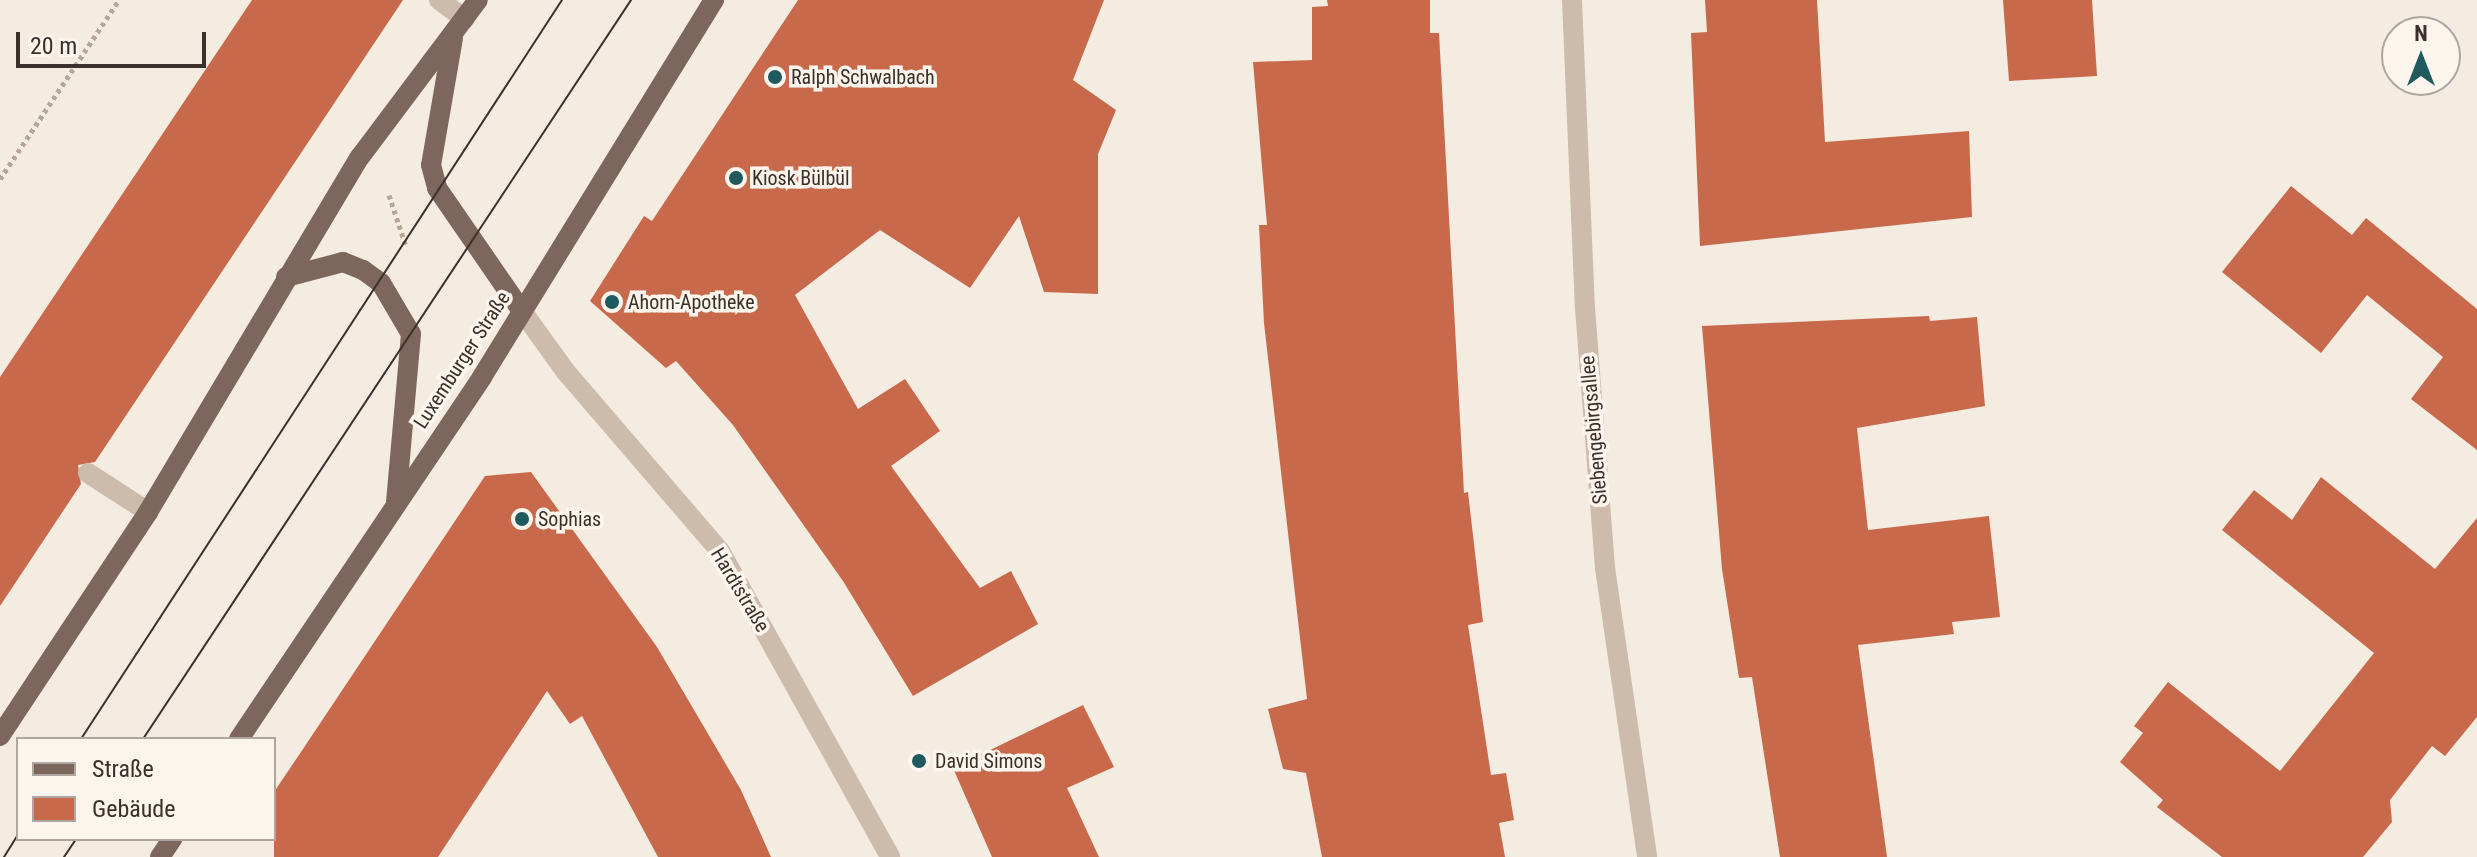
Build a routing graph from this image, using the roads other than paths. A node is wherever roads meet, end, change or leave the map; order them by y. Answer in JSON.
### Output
{"nodes":[{"id":1,"x":439,"y":0,"type":"edge"},
{"id":2,"x":478,"y":0,"type":"edge"},
{"id":3,"x":714,"y":0,"type":"edge"},
{"id":4,"x":1572,"y":0,"type":"edge"},
{"id":5,"x":465,"y":19,"type":"junction"},
{"id":6,"x":453,"y":38,"type":"junction"},
{"id":7,"x":286,"y":277,"type":"junction"},
{"id":8,"x":522,"y":311,"type":"junction"},
{"id":9,"x":88,"y":473,"type":"dead end"},
{"id":10,"x":395,"y":507,"type":"junction"},
{"id":11,"x":148,"y":512,"type":"junction"},
{"id":12,"x":0,"y":736,"type":"edge"},
{"id":13,"x":240,"y":737,"type":"edge"},
{"id":14,"x":890,"y":857,"type":"edge"},
{"id":15,"x":1647,"y":857,"type":"edge"}],
"edges":[{"from":1,"to":5,"type":"street"},
{"from":2,"to":5,"type":"main road"},
{"from":3,"to":8,"type":"main road","name":"Luxemburger Straße"},
{"from":4,"to":15,"type":"street","name":"Siebengebirgsallee"},
{"from":5,"to":6,"type":"main road"},
{"from":6,"to":7,"type":"main road"},
{"from":6,"to":8,"type":"main road"},
{"from":7,"to":10,"type":"main road"},
{"from":7,"to":11,"type":"main road"},
{"from":8,"to":10,"type":"main road","name":"Luxemburger Straße"},
{"from":8,"to":14,"type":"street","name":"Hardtstraße"},
{"from":9,"to":11,"type":"street"},
{"from":10,"to":13,"type":"main road","name":"Luxemburger Straße"},
{"from":11,"to":12,"type":"main road"}]}
